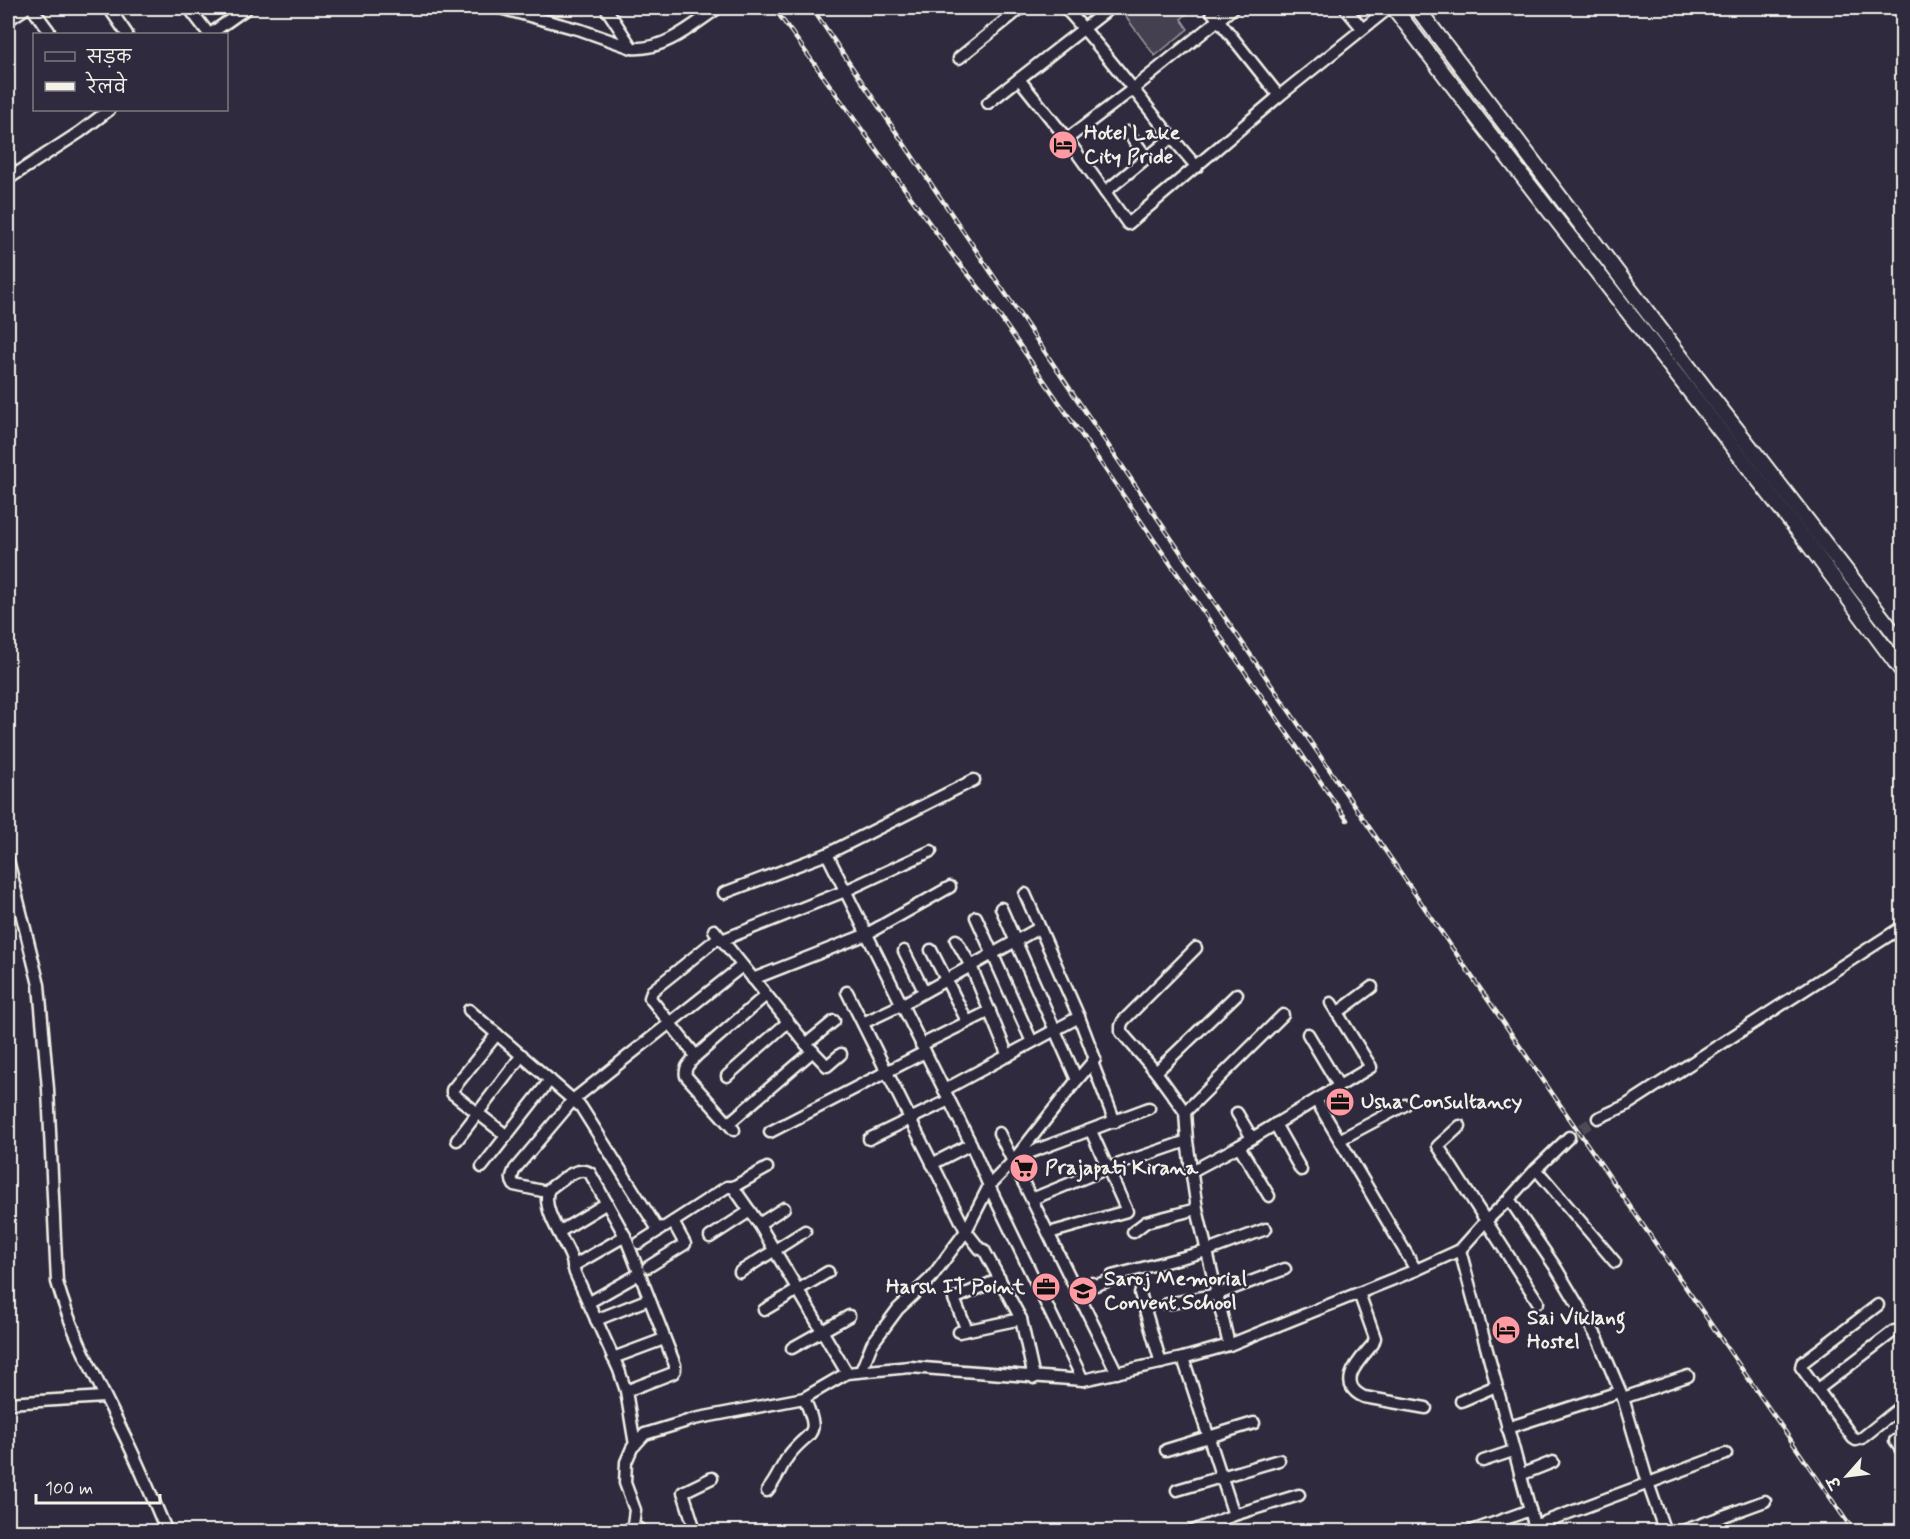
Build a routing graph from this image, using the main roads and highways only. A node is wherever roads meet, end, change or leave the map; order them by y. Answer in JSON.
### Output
{"nodes":[{"id":1,"x":1394,"y":8,"type":"edge"},
{"id":2,"x":1418,"y":8,"type":"edge"},
{"id":3,"x":1711,"y":407,"type":"junction"},
{"id":4,"x":1902,"y":643,"type":"edge"},
{"id":5,"x":1902,"y":671,"type":"edge"}],
"edges":[{"from":1,"to":3,"type":"main road"},
{"from":2,"to":3,"type":"main road"},
{"from":3,"to":4,"type":"main road"},
{"from":3,"to":5,"type":"main road"}]}
